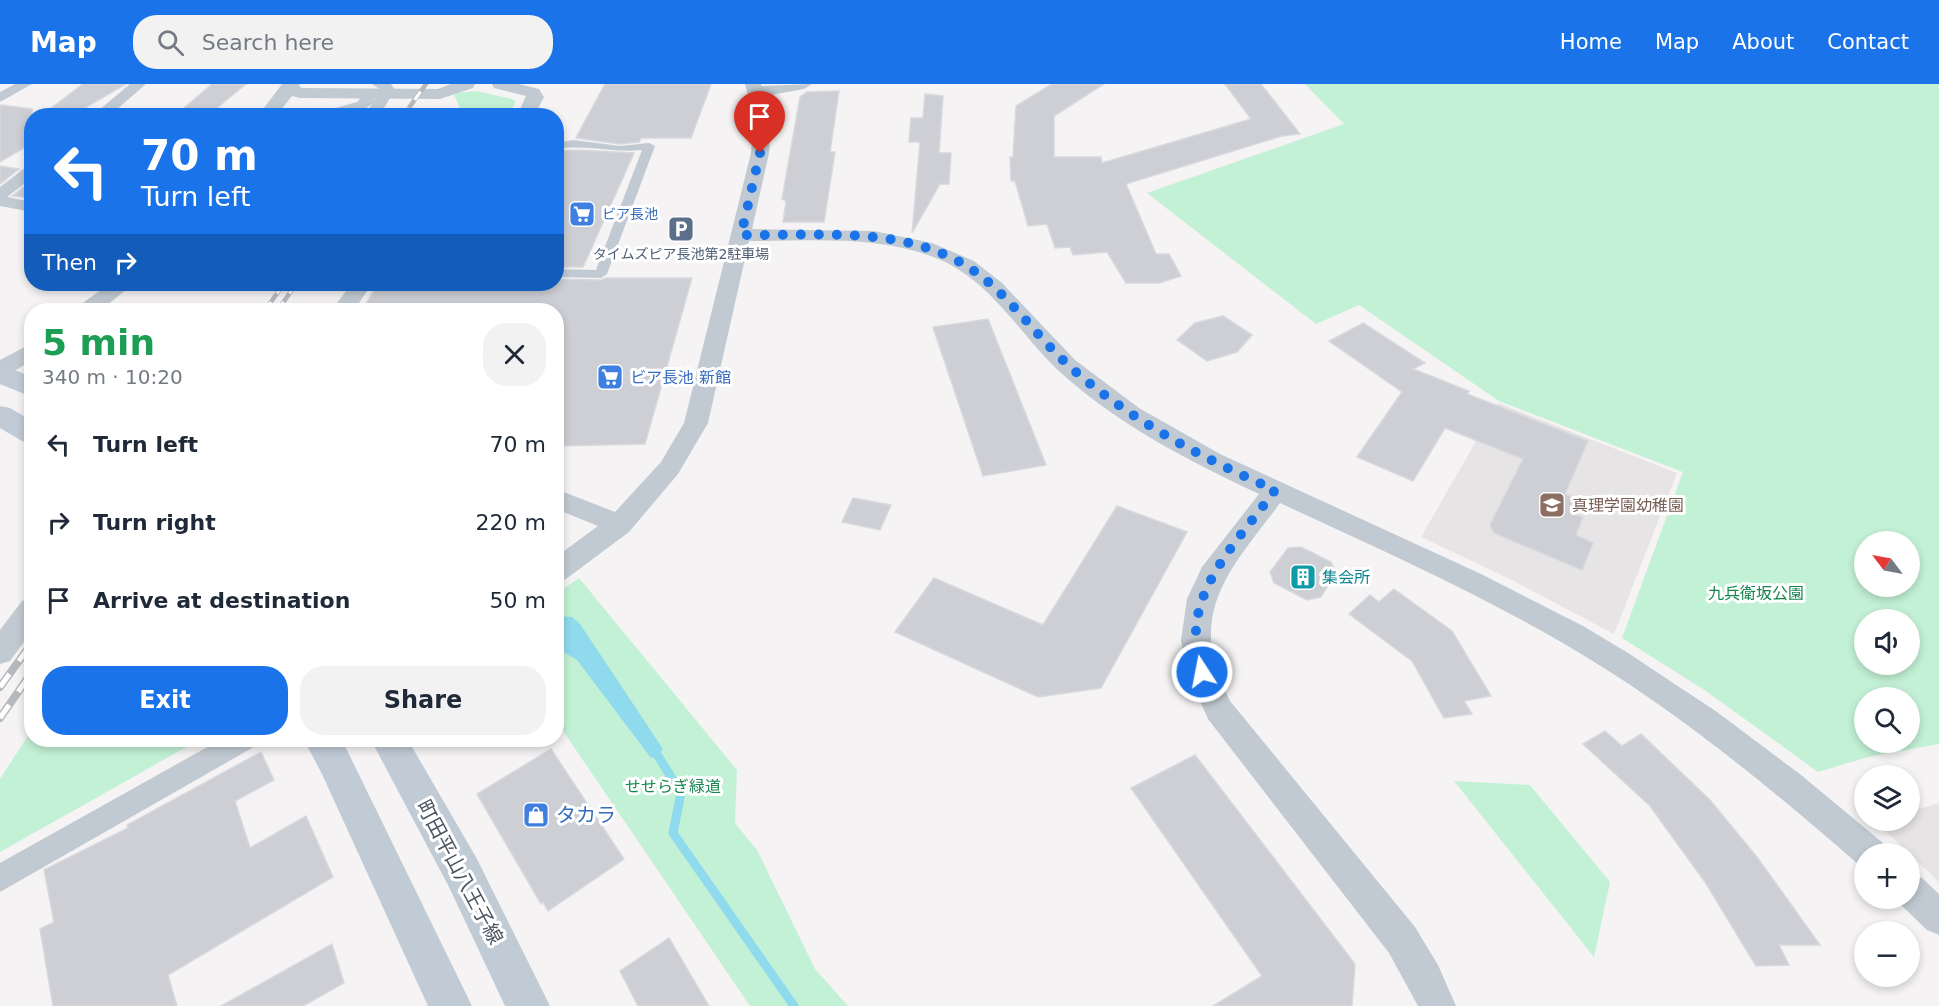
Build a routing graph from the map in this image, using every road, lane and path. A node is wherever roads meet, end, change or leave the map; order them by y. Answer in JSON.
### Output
{"nodes":[{"id":1,"x":25,"y":84,"type":"edge"},
{"id":2,"x":139,"y":84,"type":"edge"},
{"id":3,"x":308,"y":84,"type":"edge"},
{"id":4,"x":467,"y":84,"type":"edge"},
{"id":5,"x":500,"y":84,"type":"edge"},
{"id":6,"x":804,"y":84,"type":"edge"},
{"id":7,"x":290,"y":86,"type":"edge"},
{"id":8,"x":388,"y":87,"type":"edge"},
{"id":9,"x":755,"y":88,"type":"edge"},
{"id":10,"x":362,"y":89,"type":"edge"},
{"id":11,"x":0,"y":98,"type":"edge"},
{"id":12,"x":109,"y":108,"type":"edge"},
{"id":13,"x":272,"y":108,"type":"edge"},
{"id":14,"x":351,"y":108,"type":"edge"},
{"id":15,"x":376,"y":108,"type":"edge"},
{"id":16,"x":529,"y":108,"type":"edge"},
{"id":17,"x":564,"y":145,"type":"edge"},
{"id":18,"x":24,"y":176,"type":"edge"},
{"id":19,"x":0,"y":195,"type":"edge"},
{"id":20,"x":0,"y":201,"type":"edge"},
{"id":21,"x":24,"y":206,"type":"edge"},
{"id":22,"x":741,"y":235,"type":"junction"},
{"id":23,"x":564,"y":273,"type":"edge"},
{"id":24,"x":113,"y":291,"type":"edge"},
{"id":25,"x":97,"y":303,"type":"edge"},
{"id":26,"x":24,"y":355,"type":"edge"},
{"id":27,"x":0,"y":371,"type":"edge"},
{"id":28,"x":24,"y":384,"type":"edge"},
{"id":29,"x":0,"y":415,"type":"edge"},
{"id":30,"x":24,"y":429,"type":"edge"},
{"id":31,"x":1275,"y":490,"type":"junction"},
{"id":32,"x":564,"y":501,"type":"edge"},
{"id":33,"x":620,"y":525,"type":"junction"},
{"id":34,"x":564,"y":565,"type":"edge"},
{"id":35,"x":24,"y":620,"type":"edge"},
{"id":36,"x":0,"y":652,"type":"edge"},
{"id":37,"x":231,"y":747,"type":"edge"},
{"id":38,"x":326,"y":747,"type":"edge"},
{"id":39,"x":393,"y":747,"type":"edge"},
{"id":40,"x":1858,"y":843,"type":"edge"},
{"id":41,"x":0,"y":878,"type":"edge"},
{"id":42,"x":1920,"y":900,"type":"edge"},
{"id":43,"x":1939,"y":918,"type":"edge"},
{"id":44,"x":450,"y":1006,"type":"edge"},
{"id":45,"x":528,"y":1006,"type":"edge"},
{"id":46,"x":1437,"y":1006,"type":"edge"}],
"edges":[{"from":1,"to":11,"type":"street"},
{"from":2,"to":12,"type":"street"},
{"from":3,"to":7,"type":"street"},
{"from":4,"to":8,"type":"street"},
{"from":5,"to":16,"type":"street"},
{"from":6,"to":9,"type":"street"},
{"from":7,"to":10,"type":"street"},
{"from":7,"to":13,"type":"street"},
{"from":8,"to":10,"type":"street"},
{"from":8,"to":15,"type":"street"},
{"from":9,"to":22,"type":"street"},
{"from":10,"to":14,"type":"street"},
{"from":17,"to":23,"type":"street"},
{"from":18,"to":19,"type":"street"},
{"from":20,"to":21,"type":"street"},
{"from":22,"to":31,"type":"street"},
{"from":22,"to":33,"type":"street"},
{"from":24,"to":25,"type":"street"},
{"from":26,"to":27,"type":"street"},
{"from":27,"to":28,"type":"main road"},
{"from":29,"to":30,"type":"main road"},
{"from":31,"to":40,"type":"street"},
{"from":31,"to":46,"type":"street"},
{"from":32,"to":33,"type":"street"},
{"from":33,"to":34,"type":"street"},
{"from":35,"to":36,"type":"street"},
{"from":37,"to":41,"type":"street"},
{"from":38,"to":44,"type":"main road"},
{"from":39,"to":45,"type":"main road","name":"町田平山八王子線"},
{"from":42,"to":43,"type":"street"}]}
